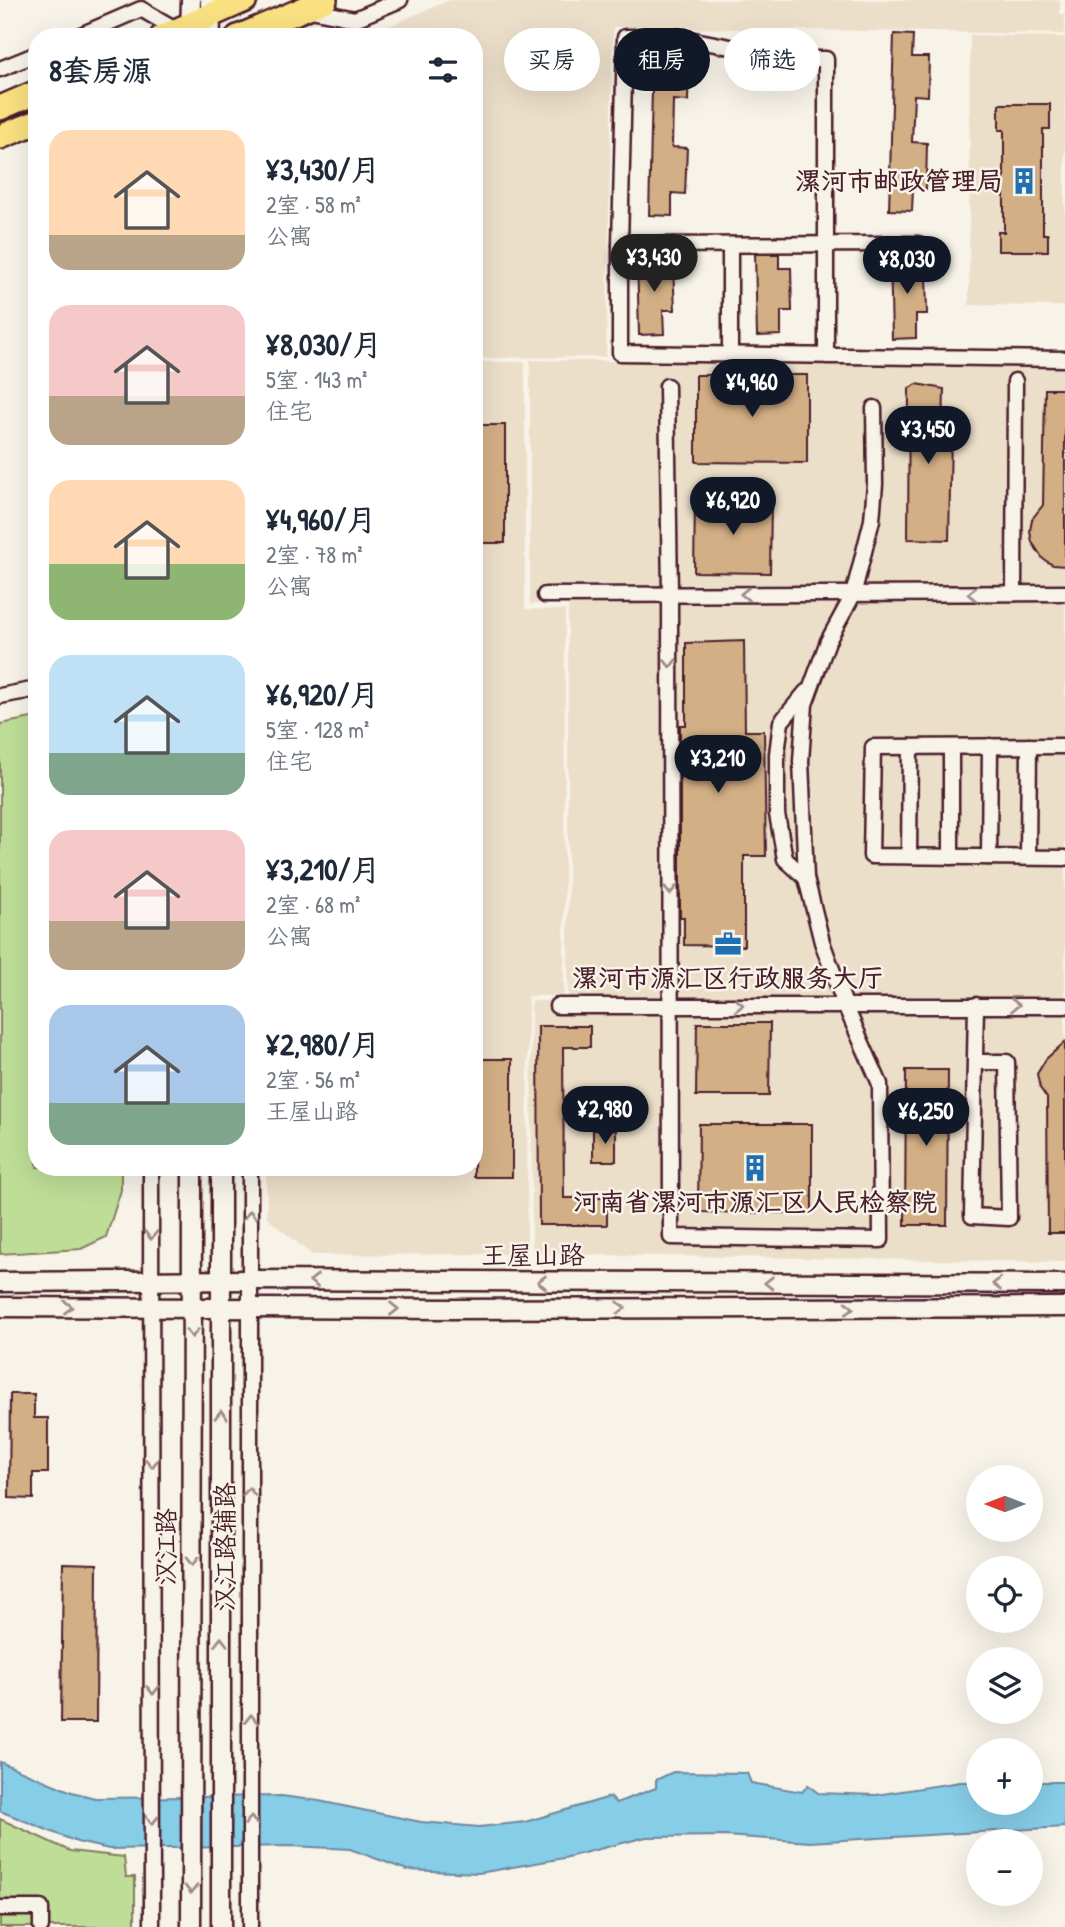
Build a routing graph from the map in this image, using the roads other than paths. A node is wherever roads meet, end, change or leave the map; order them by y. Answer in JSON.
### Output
{"nodes":[{"id":1,"x":191,"y":0,"type":"edge"},
{"id":2,"x":245,"y":0,"type":"edge"},
{"id":3,"x":400,"y":0,"type":"edge"},
{"id":4,"x":315,"y":4,"type":"edge"},
{"id":5,"x":193,"y":26,"type":"edge"},
{"id":6,"x":97,"y":28,"type":"edge"},
{"id":7,"x":259,"y":28,"type":"edge"},
{"id":8,"x":28,"y":58,"type":"edge"},
{"id":9,"x":0,"y":69,"type":"edge"},
{"id":10,"x":28,"y":96,"type":"edge"},
{"id":11,"x":0,"y":108,"type":"edge"},
{"id":12,"x":28,"y":126,"type":"edge"},
{"id":13,"x":0,"y":137,"type":"edge"},
{"id":14,"x":826,"y":244,"type":"junction"},
{"id":15,"x":919,"y":244,"type":"dead end"},
{"id":16,"x":620,"y":245,"type":"junction"},
{"id":17,"x":730,"y":245,"type":"junction"},
{"id":18,"x":730,"y":355,"type":"junction"},
{"id":19,"x":826,"y":356,"type":"junction"},
{"id":20,"x":1065,"y":359,"type":"edge"},
{"id":21,"x":1015,"y":381,"type":"dead end"},
{"id":22,"x":667,"y":386,"type":"dead end"},
{"id":23,"x":874,"y":408,"type":"dead end"},
{"id":24,"x":1014,"y":593,"type":"junction"},
{"id":25,"x":1065,"y":593,"type":"edge"},
{"id":26,"x":670,"y":594,"type":"junction"},
{"id":27,"x":853,"y":594,"type":"junction"},
{"id":28,"x":545,"y":595,"type":"dead end"},
{"id":29,"x":813,"y":683,"type":"junction"},
{"id":30,"x":28,"y":691,"type":"edge"},
{"id":31,"x":0,"y":696,"type":"edge"},
{"id":32,"x":990,"y":746,"type":"junction"},
{"id":33,"x":1029,"y":746,"type":"junction"},
{"id":34,"x":1065,"y":746,"type":"edge"},
{"id":35,"x":910,"y":747,"type":"junction"},
{"id":36,"x":951,"y":747,"type":"junction"},
{"id":37,"x":909,"y":856,"type":"junction"},
{"id":38,"x":951,"y":857,"type":"junction"},
{"id":39,"x":989,"y":857,"type":"junction"},
{"id":40,"x":1028,"y":857,"type":"junction"},
{"id":41,"x":1065,"y":858,"type":"edge"},
{"id":42,"x":806,"y":878,"type":"junction"},
{"id":43,"x":670,"y":1005,"type":"junction"},
{"id":44,"x":845,"y":1005,"type":"junction"},
{"id":45,"x":976,"y":1005,"type":"junction"},
{"id":46,"x":557,"y":1006,"type":"dead end"},
{"id":47,"x":1065,"y":1006,"type":"edge"},
{"id":48,"x":976,"y":1062,"type":"junction"},
{"id":49,"x":151,"y":1176,"type":"edge"},
{"id":50,"x":192,"y":1176,"type":"edge"},
{"id":51,"x":221,"y":1176,"type":"edge"},
{"id":52,"x":250,"y":1176,"type":"edge"},
{"id":53,"x":151,"y":1280,"type":"junction"},
{"id":54,"x":192,"y":1280,"type":"junction"},
{"id":55,"x":222,"y":1280,"type":"junction"},
{"id":56,"x":249,"y":1280,"type":"junction"},
{"id":57,"x":0,"y":1282,"type":"edge"},
{"id":58,"x":1065,"y":1284,"type":"edge"},
{"id":59,"x":192,"y":1306,"type":"junction"},
{"id":60,"x":0,"y":1307,"type":"edge"},
{"id":61,"x":151,"y":1307,"type":"junction"},
{"id":62,"x":222,"y":1307,"type":"junction"},
{"id":63,"x":249,"y":1307,"type":"junction"},
{"id":64,"x":1065,"y":1307,"type":"edge"},
{"id":65,"x":0,"y":1908,"type":"edge"},
{"id":66,"x":41,"y":1927,"type":"edge"},
{"id":67,"x":152,"y":1927,"type":"edge"},
{"id":68,"x":191,"y":1927,"type":"edge"},
{"id":69,"x":221,"y":1927,"type":"edge"},
{"id":70,"x":250,"y":1927,"type":"edge"}],
"edges":[{"from":1,"to":5,"type":"street"},
{"from":2,"to":5,"type":"highway"},
{"from":3,"to":4,"type":"street"},
{"from":4,"to":7,"type":"highway"},
{"from":5,"to":6,"type":"street"},
{"from":8,"to":9,"type":"street"},
{"from":10,"to":11,"type":"highway"},
{"from":12,"to":13,"type":"highway"},
{"from":14,"to":15,"type":"street"},
{"from":14,"to":16,"type":"street"},
{"from":14,"to":17,"type":"street"},
{"from":14,"to":19,"type":"street"},
{"from":16,"to":17,"type":"street"},
{"from":16,"to":18,"type":"street"},
{"from":17,"to":18,"type":"street"},
{"from":18,"to":19,"type":"street"},
{"from":19,"to":20,"type":"street"},
{"from":21,"to":24,"type":"street"},
{"from":22,"to":26,"type":"street"},
{"from":23,"to":27,"type":"street"},
{"from":24,"to":25,"type":"street"},
{"from":24,"to":27,"type":"street","one_way":true},
{"from":27,"to":26,"type":"street","one_way":true},
{"from":26,"to":28,"type":"street"},
{"from":26,"to":43,"type":"street","one_way":true},
{"from":27,"to":29,"type":"street"},
{"from":29,"to":42,"type":"street"},
{"from":29,"to":42,"type":"street"},
{"from":30,"to":31,"type":"street"},
{"from":32,"to":33,"type":"street"},
{"from":32,"to":36,"type":"street"},
{"from":32,"to":39,"type":"street"},
{"from":33,"to":34,"type":"street"},
{"from":33,"to":40,"type":"street"},
{"from":35,"to":36,"type":"street"},
{"from":35,"to":37,"type":"street"},
{"from":35,"to":37,"type":"street"},
{"from":36,"to":38,"type":"street"},
{"from":37,"to":38,"type":"street"},
{"from":38,"to":39,"type":"street"},
{"from":39,"to":40,"type":"street"},
{"from":40,"to":41,"type":"street"},
{"from":42,"to":44,"type":"street"},
{"from":43,"to":44,"type":"street","one_way":true},
{"from":43,"to":44,"type":"street"},
{"from":43,"to":46,"type":"street"},
{"from":44,"to":45,"type":"street"},
{"from":45,"to":47,"type":"street","one_way":true},
{"from":45,"to":48,"type":"street"},
{"from":48,"to":48,"type":"street"},
{"from":49,"to":53,"type":"street","one_way":true},
{"from":50,"to":54,"type":"street","name":"汉江路"},
{"from":51,"to":55,"type":"street"},
{"from":56,"to":52,"type":"street","name":"汉江路辅路","one_way":true},
{"from":53,"to":54,"type":"street","name":"王屋山路"},
{"from":53,"to":57,"type":"street","name":"王屋山路"},
{"from":53,"to":61,"type":"street"},
{"from":54,"to":55,"type":"street","name":"王屋山路"},
{"from":54,"to":59,"type":"street","name":"汉江路"},
{"from":55,"to":56,"type":"street","name":"王屋山路"},
{"from":55,"to":62,"type":"street"},
{"from":58,"to":56,"type":"street","name":"王屋山路","one_way":true},
{"from":56,"to":63,"type":"street","name":"汉江路辅路"},
{"from":59,"to":61,"type":"street","name":"王屋山路"},
{"from":59,"to":62,"type":"street","name":"王屋山路"},
{"from":59,"to":68,"type":"street","name":"汉江路","one_way":true},
{"from":60,"to":61,"type":"street","name":"王屋山路","one_way":true},
{"from":61,"to":67,"type":"street","one_way":true},
{"from":62,"to":63,"type":"street","name":"王屋山路"},
{"from":69,"to":62,"type":"street","one_way":true},
{"from":63,"to":64,"type":"street","name":"王屋山路","one_way":true},
{"from":70,"to":63,"type":"street","name":"汉江路辅路","one_way":true},
{"from":65,"to":66,"type":"street"}]}
